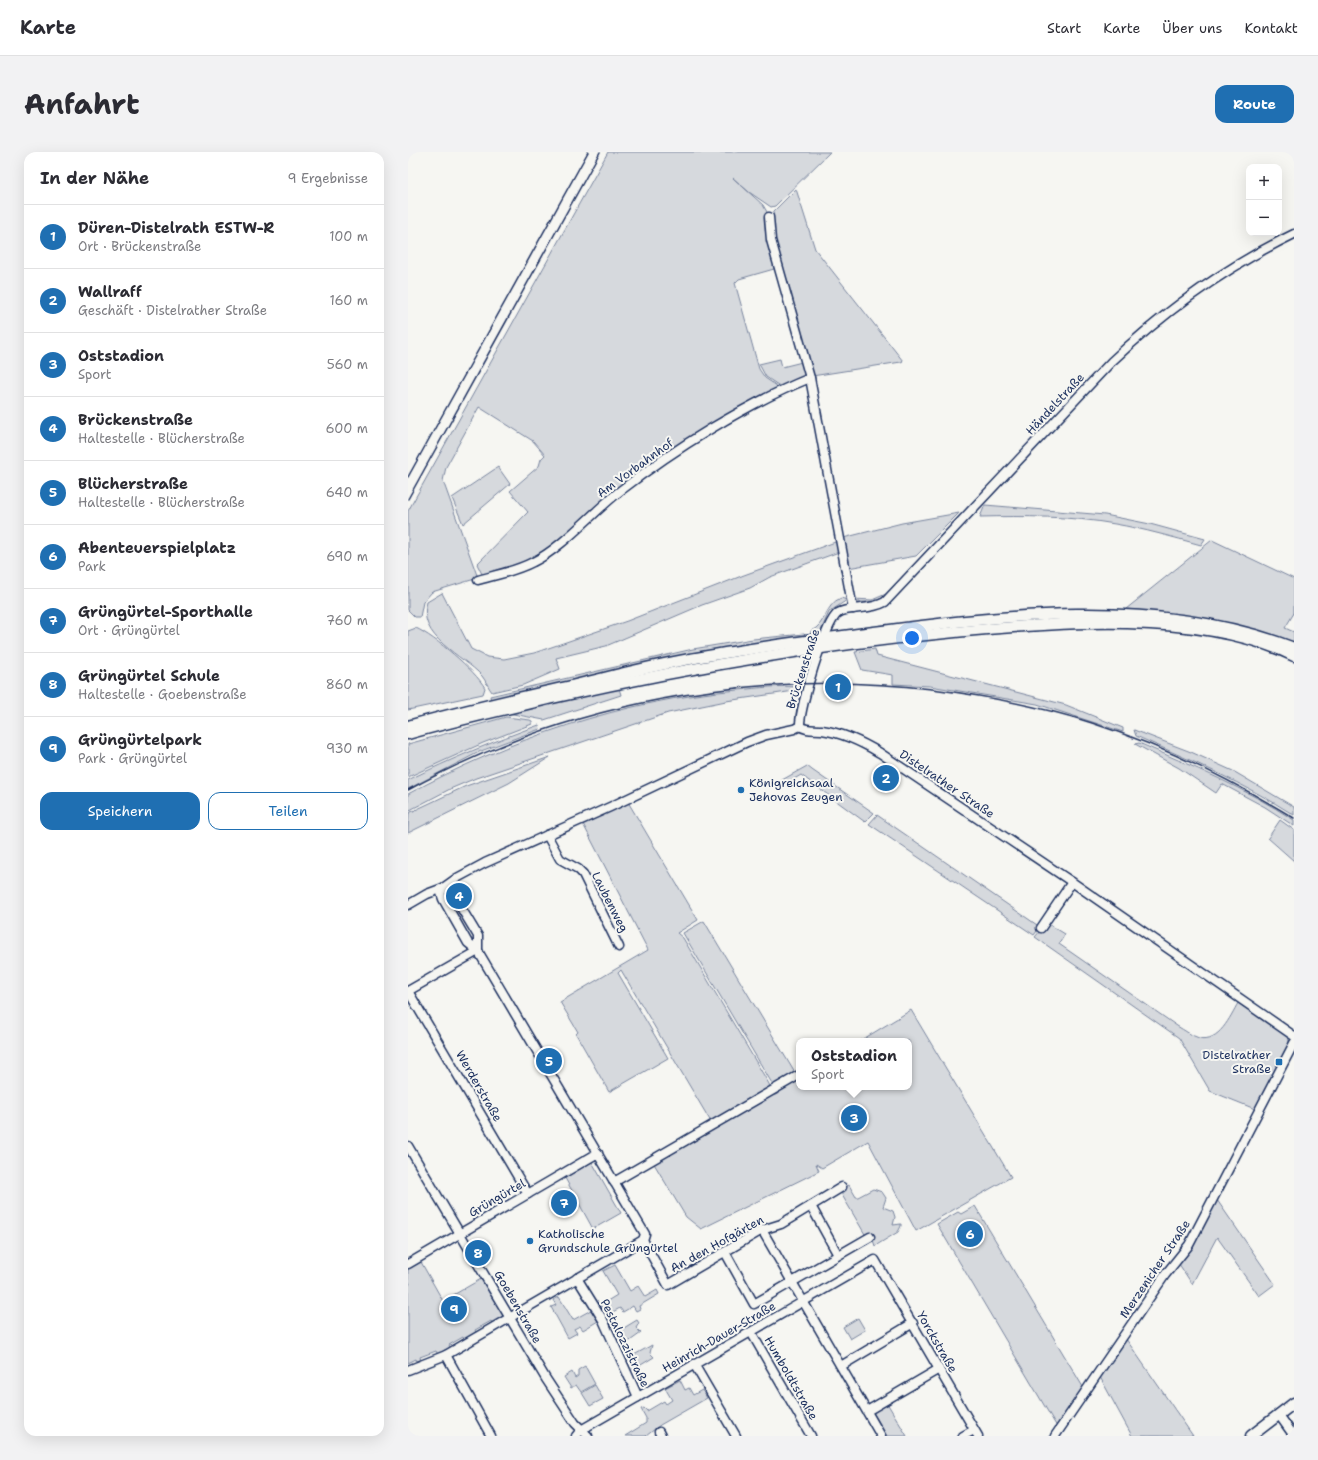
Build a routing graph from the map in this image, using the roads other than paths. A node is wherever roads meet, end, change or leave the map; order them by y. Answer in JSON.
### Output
{"nodes":[{"id":1,"x":769,"y":218,"type":"dead end"},
{"id":2,"x":1294,"y":234,"type":"edge"},
{"id":3,"x":810,"y":378,"type":"junction"},
{"id":4,"x":478,"y":580,"type":"dead end"},
{"id":5,"x":853,"y":609,"type":"junction"},
{"id":6,"x":823,"y":643,"type":"junction"},
{"id":7,"x":1294,"y":648,"type":"edge"},
{"id":8,"x":1294,"y":656,"type":"edge"},
{"id":9,"x":408,"y":726,"type":"edge"},
{"id":10,"x":800,"y":726,"type":"junction"},
{"id":11,"x":408,"y":734,"type":"edge"},
{"id":12,"x":547,"y":835,"type":"junction"},
{"id":13,"x":1072,"y":882,"type":"junction"},
{"id":14,"x":443,"y":888,"type":"junction"},
{"id":15,"x":408,"y":905,"type":"edge"},
{"id":16,"x":1041,"y":928,"type":"dead end"},
{"id":17,"x":619,"y":947,"type":"dead end"},
{"id":18,"x":478,"y":951,"type":"junction"},
{"id":19,"x":408,"y":991,"type":"edge"},
{"id":20,"x":1294,"y":1036,"type":"edge"},
{"id":21,"x":1294,"y":1044,"type":"edge"},
{"id":22,"x":796,"y":1077,"type":"edge"},
{"id":23,"x":408,"y":1146,"type":"edge"},
{"id":24,"x":598,"y":1153,"type":"junction"},
{"id":25,"x":614,"y":1182,"type":"junction"},
{"id":26,"x":842,"y":1187,"type":"dead end"},
{"id":27,"x":528,"y":1194,"type":"junction"},
{"id":28,"x":811,"y":1206,"type":"junction"},
{"id":29,"x":762,"y":1230,"type":"junction"},
{"id":30,"x":460,"y":1234,"type":"junction"},
{"id":31,"x":870,"y":1237,"type":"dead end"},
{"id":32,"x":644,"y":1239,"type":"junction"},
{"id":33,"x":725,"y":1252,"type":"junction"},
{"id":34,"x":838,"y":1255,"type":"junction"},
{"id":35,"x":875,"y":1260,"type":"joint"},
{"id":36,"x":408,"y":1264,"type":"edge"},
{"id":37,"x":577,"y":1278,"type":"junction"},
{"id":38,"x":792,"y":1282,"type":"junction"},
{"id":39,"x":803,"y":1302,"type":"junction"},
{"id":40,"x":510,"y":1318,"type":"junction"},
{"id":41,"x":913,"y":1323,"type":"junction"},
{"id":42,"x":751,"y":1332,"type":"junction"},
{"id":43,"x":446,"y":1355,"type":"junction"},
{"id":44,"x":694,"y":1364,"type":"junction"},
{"id":45,"x":840,"y":1366,"type":"junction"},
{"id":46,"x":939,"y":1369,"type":"junction"},
{"id":47,"x":408,"y":1370,"type":"edge"},
{"id":48,"x":638,"y":1397,"type":"junction"},
{"id":49,"x":1294,"y":1403,"type":"edge"},
{"id":50,"x":867,"y":1411,"type":"junction"},
{"id":51,"x":1279,"y":1415,"type":"junction"},
{"id":52,"x":976,"y":1433,"type":"edge"},
{"id":53,"x":581,"y":1434,"type":"edge"},
{"id":54,"x":491,"y":1436,"type":"edge"},
{"id":55,"x":736,"y":1436,"type":"edge"},
{"id":56,"x":811,"y":1436,"type":"edge"},
{"id":57,"x":881,"y":1436,"type":"edge"},
{"id":58,"x":963,"y":1436,"type":"edge"},
{"id":59,"x":1055,"y":1436,"type":"edge"},
{"id":60,"x":1251,"y":1436,"type":"edge"},
{"id":61,"x":1294,"y":1436,"type":"edge"}],
"edges":[{"from":1,"to":3,"type":"street"},
{"from":2,"to":5,"type":"street","name":"Händelstraße"},
{"from":3,"to":4,"type":"street","name":"Am Vorbahnhof"},
{"from":3,"to":5,"type":"street"},
{"from":5,"to":6,"type":"street","name":"Brückenstraße"},
{"from":6,"to":7,"type":"main road"},
{"from":6,"to":8,"type":"main road"},
{"from":6,"to":9,"type":"main road"},
{"from":6,"to":10,"type":"street","name":"Brückenstraße"},
{"from":6,"to":11,"type":"main road"},
{"from":10,"to":12,"type":"street","name":"Brückenstraße"},
{"from":10,"to":13,"type":"street","name":"Distelrather Straße"},
{"from":12,"to":14,"type":"street","name":"Brückenstraße"},
{"from":12,"to":17,"type":"street","name":"Laubenweg"},
{"from":13,"to":16,"type":"street"},
{"from":13,"to":20,"type":"street","name":"Distelrather Straße"},
{"from":14,"to":15,"type":"street","name":"Brückenstraße"},
{"from":14,"to":18,"type":"street"},
{"from":14,"to":18,"type":"street"},
{"from":18,"to":19,"type":"street","name":"Werderstraße"},
{"from":18,"to":24,"type":"street"},
{"from":19,"to":27,"type":"street","name":"Werderstraße"},
{"from":21,"to":59,"type":"street","name":"Merzenicher Straße"},
{"from":22,"to":25,"type":"street"},
{"from":23,"to":30,"type":"street","name":"Goebenstraße"},
{"from":24,"to":25,"type":"street"},
{"from":24,"to":27,"type":"street","name":"Grüngürtel"},
{"from":25,"to":32,"type":"street"},
{"from":26,"to":28,"type":"street","name":"An den Hofgärten"},
{"from":27,"to":30,"type":"street","name":"Grüngürtel"},
{"from":28,"to":29,"type":"street","name":"An den Hofgärten"},
{"from":28,"to":34,"type":"street"},
{"from":29,"to":33,"type":"street","name":"An den Hofgärten"},
{"from":29,"to":38,"type":"street"},
{"from":30,"to":36,"type":"street","name":"Grüngürtel"},
{"from":30,"to":40,"type":"street","name":"Goebenstraße"},
{"from":31,"to":34,"type":"street"},
{"from":32,"to":33,"type":"street","name":"An den Hofgärten"},
{"from":32,"to":37,"type":"street"},
{"from":33,"to":38,"type":"street"},
{"from":34,"to":38,"type":"street"},
{"from":35,"to":39,"type":"street","name":"Heinrich-Dauer-Straße"},
{"from":35,"to":41,"type":"street","name":"Yorckstraße"},
{"from":37,"to":40,"type":"street"},
{"from":37,"to":48,"type":"street","name":"Pestalozzistraße"},
{"from":38,"to":39,"type":"street"},
{"from":39,"to":42,"type":"street","name":"Heinrich-Dauer-Straße"},
{"from":39,"to":45,"type":"street"},
{"from":40,"to":43,"type":"street"},
{"from":40,"to":53,"type":"street","name":"Goebenstraße"},
{"from":41,"to":45,"type":"street"},
{"from":41,"to":46,"type":"street","name":"Yorckstraße"},
{"from":42,"to":44,"type":"street","name":"Heinrich-Dauer-Straße"},
{"from":42,"to":56,"type":"street","name":"Humboldtstraße"},
{"from":43,"to":47,"type":"street"},
{"from":43,"to":54,"type":"street"},
{"from":44,"to":48,"type":"street","name":"Heinrich-Dauer-Straße"},
{"from":44,"to":55,"type":"street"},
{"from":45,"to":50,"type":"street"},
{"from":46,"to":50,"type":"street"},
{"from":46,"to":52,"type":"street","name":"Yorckstraße"},
{"from":48,"to":53,"type":"street","name":"Heinrich-Dauer-Straße"},
{"from":49,"to":51,"type":"main road"},
{"from":50,"to":57,"type":"street"},
{"from":51,"to":60,"type":"main road"},
{"from":51,"to":61,"type":"street"},
{"from":52,"to":58,"type":"street"}]}
